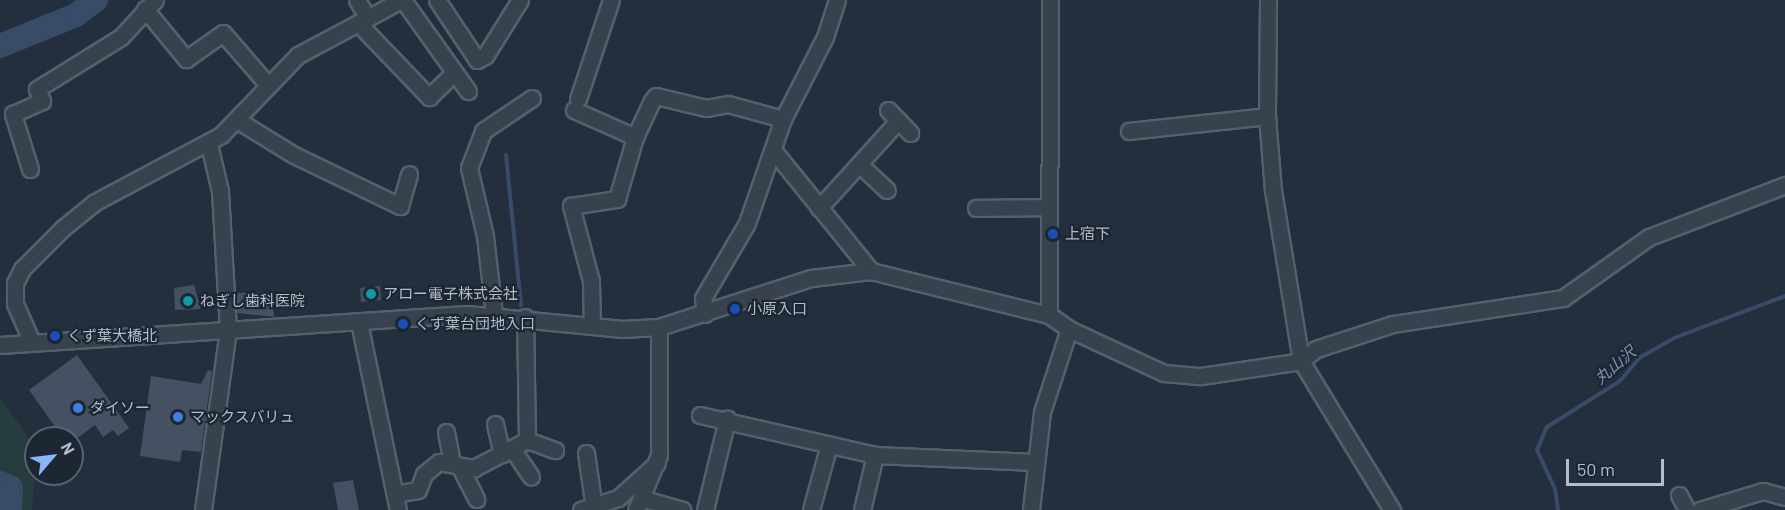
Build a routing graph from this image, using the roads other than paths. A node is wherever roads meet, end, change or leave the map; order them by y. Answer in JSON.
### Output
{"nodes":[{"id":1,"x":357,"y":0,"type":"edge"},
{"id":2,"x":402,"y":0,"type":"edge"},
{"id":3,"x":437,"y":0,"type":"edge"},
{"id":4,"x":520,"y":0,"type":"edge"},
{"id":5,"x":611,"y":0,"type":"edge"},
{"id":6,"x":837,"y":0,"type":"edge"},
{"id":7,"x":1050,"y":0,"type":"edge"},
{"id":8,"x":1268,"y":0,"type":"edge"},
{"id":9,"x":150,"y":4,"type":"edge"},
{"id":10,"x":363,"y":20,"type":"junction"},
{"id":11,"x":454,"y":73,"type":"junction"},
{"id":12,"x":267,"y":84,"type":"junction"},
{"id":13,"x":468,"y":91,"type":"dead end"},
{"id":14,"x":532,"y":98,"type":"dead end"},
{"id":15,"x":1267,"y":116,"type":"junction"},
{"id":16,"x":783,"y":118,"type":"junction"},
{"id":17,"x":237,"y":120,"type":"junction"},
{"id":18,"x":1129,"y":131,"type":"dead end"},
{"id":19,"x":910,"y":133,"type":"dead end"},
{"id":20,"x":635,"y":137,"type":"junction"},
{"id":21,"x":209,"y":144,"type":"junction"},
{"id":22,"x":773,"y":150,"type":"junction"},
{"id":23,"x":859,"y":164,"type":"junction"},
{"id":24,"x":30,"y":169,"type":"dead end"},
{"id":25,"x":409,"y":174,"type":"dead end"},
{"id":26,"x":1785,"y":185,"type":"edge"},
{"id":27,"x":887,"y":190,"type":"dead end"},
{"id":28,"x":1049,"y":207,"type":"junction"},
{"id":29,"x":819,"y":208,"type":"junction"},
{"id":30,"x":976,"y":208,"type":"dead end"},
{"id":31,"x":871,"y":271,"type":"junction"},
{"id":32,"x":8,"y":305,"type":"edge"},
{"id":33,"x":494,"y":314,"type":"junction"},
{"id":34,"x":705,"y":314,"type":"junction"},
{"id":35,"x":1049,"y":315,"type":"junction"},
{"id":36,"x":525,"y":317,"type":"junction"},
{"id":37,"x":359,"y":322,"type":"junction"},
{"id":38,"x":592,"y":326,"type":"junction"},
{"id":39,"x":659,"y":327,"type":"junction"},
{"id":40,"x":1069,"y":329,"type":"junction"},
{"id":41,"x":228,"y":330,"type":"junction"},
{"id":42,"x":32,"y":342,"type":"junction"},
{"id":43,"x":0,"y":345,"type":"edge"},
{"id":44,"x":1301,"y":360,"type":"junction"},
{"id":45,"x":699,"y":415,"type":"dead end"},
{"id":46,"x":727,"y":419,"type":"junction"},
{"id":47,"x":495,"y":424,"type":"dead end"},
{"id":48,"x":446,"y":432,"type":"dead end"},
{"id":49,"x":527,"y":440,"type":"junction"},
{"id":50,"x":829,"y":444,"type":"junction"},
{"id":51,"x":555,"y":450,"type":"dead end"},
{"id":52,"x":508,"y":452,"type":"junction"},
{"id":53,"x":875,"y":455,"type":"junction"},
{"id":54,"x":592,"y":461,"type":"dead end"},
{"id":55,"x":1035,"y":462,"type":"junction"},
{"id":56,"x":657,"y":463,"type":"junction"},
{"id":57,"x":456,"y":464,"type":"junction"},
{"id":58,"x":531,"y":477,"type":"dead end"},
{"id":59,"x":395,"y":494,"type":"junction"},
{"id":60,"x":1679,"y":495,"type":"dead end"},
{"id":61,"x":1785,"y":497,"type":"edge"},
{"id":62,"x":476,"y":499,"type":"dead end"},
{"id":63,"x":640,"y":505,"type":"edge"},
{"id":64,"x":588,"y":509,"type":"edge"},
{"id":65,"x":203,"y":510,"type":"edge"},
{"id":66,"x":398,"y":510,"type":"edge"},
{"id":67,"x":682,"y":510,"type":"edge"},
{"id":68,"x":705,"y":510,"type":"edge"},
{"id":69,"x":811,"y":510,"type":"edge"},
{"id":70,"x":862,"y":510,"type":"edge"},
{"id":71,"x":1031,"y":510,"type":"edge"},
{"id":72,"x":1392,"y":510,"type":"edge"},
{"id":73,"x":1687,"y":510,"type":"edge"},
{"id":74,"x":1700,"y":510,"type":"edge"}],
"edges":[{"from":1,"to":10,"type":"street"},
{"from":2,"to":10,"type":"street"},
{"from":2,"to":11,"type":"street"},
{"from":3,"to":4,"type":"street"},
{"from":5,"to":20,"type":"street"},
{"from":6,"to":16,"type":"street"},
{"from":7,"to":28,"type":"street"},
{"from":8,"to":15,"type":"street"},
{"from":9,"to":12,"type":"street"},
{"from":9,"to":24,"type":"street"},
{"from":10,"to":11,"type":"street"},
{"from":10,"to":12,"type":"street"},
{"from":11,"to":13,"type":"street"},
{"from":12,"to":17,"type":"street"},
{"from":14,"to":33,"type":"street"},
{"from":15,"to":18,"type":"street"},
{"from":15,"to":44,"type":"street"},
{"from":16,"to":20,"type":"street"},
{"from":16,"to":22,"type":"street"},
{"from":17,"to":21,"type":"street"},
{"from":17,"to":25,"type":"street"},
{"from":19,"to":23,"type":"street"},
{"from":20,"to":38,"type":"street"},
{"from":21,"to":32,"type":"street"},
{"from":21,"to":41,"type":"street"},
{"from":22,"to":29,"type":"street"},
{"from":22,"to":34,"type":"street"},
{"from":23,"to":27,"type":"street"},
{"from":23,"to":29,"type":"street"},
{"from":26,"to":44,"type":"street"},
{"from":28,"to":30,"type":"street"},
{"from":28,"to":35,"type":"street"},
{"from":29,"to":31,"type":"street"},
{"from":31,"to":34,"type":"street"},
{"from":31,"to":35,"type":"street"},
{"from":32,"to":42,"type":"street"},
{"from":33,"to":36,"type":"street"},
{"from":33,"to":37,"type":"street"},
{"from":34,"to":39,"type":"street"},
{"from":35,"to":40,"type":"street"},
{"from":36,"to":38,"type":"street"},
{"from":36,"to":49,"type":"street"},
{"from":37,"to":41,"type":"street"},
{"from":37,"to":59,"type":"street"},
{"from":38,"to":39,"type":"street"},
{"from":39,"to":56,"type":"street"},
{"from":40,"to":44,"type":"street"},
{"from":40,"to":55,"type":"street"},
{"from":41,"to":42,"type":"street"},
{"from":41,"to":65,"type":"street"},
{"from":42,"to":43,"type":"street"},
{"from":44,"to":72,"type":"street"},
{"from":45,"to":46,"type":"street"},
{"from":46,"to":50,"type":"street"},
{"from":46,"to":68,"type":"street"},
{"from":47,"to":52,"type":"street"},
{"from":48,"to":57,"type":"street"},
{"from":49,"to":51,"type":"street"},
{"from":49,"to":52,"type":"street"},
{"from":50,"to":53,"type":"street"},
{"from":50,"to":69,"type":"street"},
{"from":52,"to":57,"type":"street"},
{"from":52,"to":58,"type":"street"},
{"from":53,"to":55,"type":"street"},
{"from":53,"to":70,"type":"street"},
{"from":54,"to":64,"type":"street"},
{"from":55,"to":71,"type":"street"},
{"from":56,"to":63,"type":"street"},
{"from":56,"to":64,"type":"street"},
{"from":57,"to":59,"type":"street"},
{"from":57,"to":62,"type":"street"},
{"from":59,"to":66,"type":"street"},
{"from":60,"to":73,"type":"street"},
{"from":61,"to":74,"type":"street"},
{"from":63,"to":67,"type":"street"}]}
